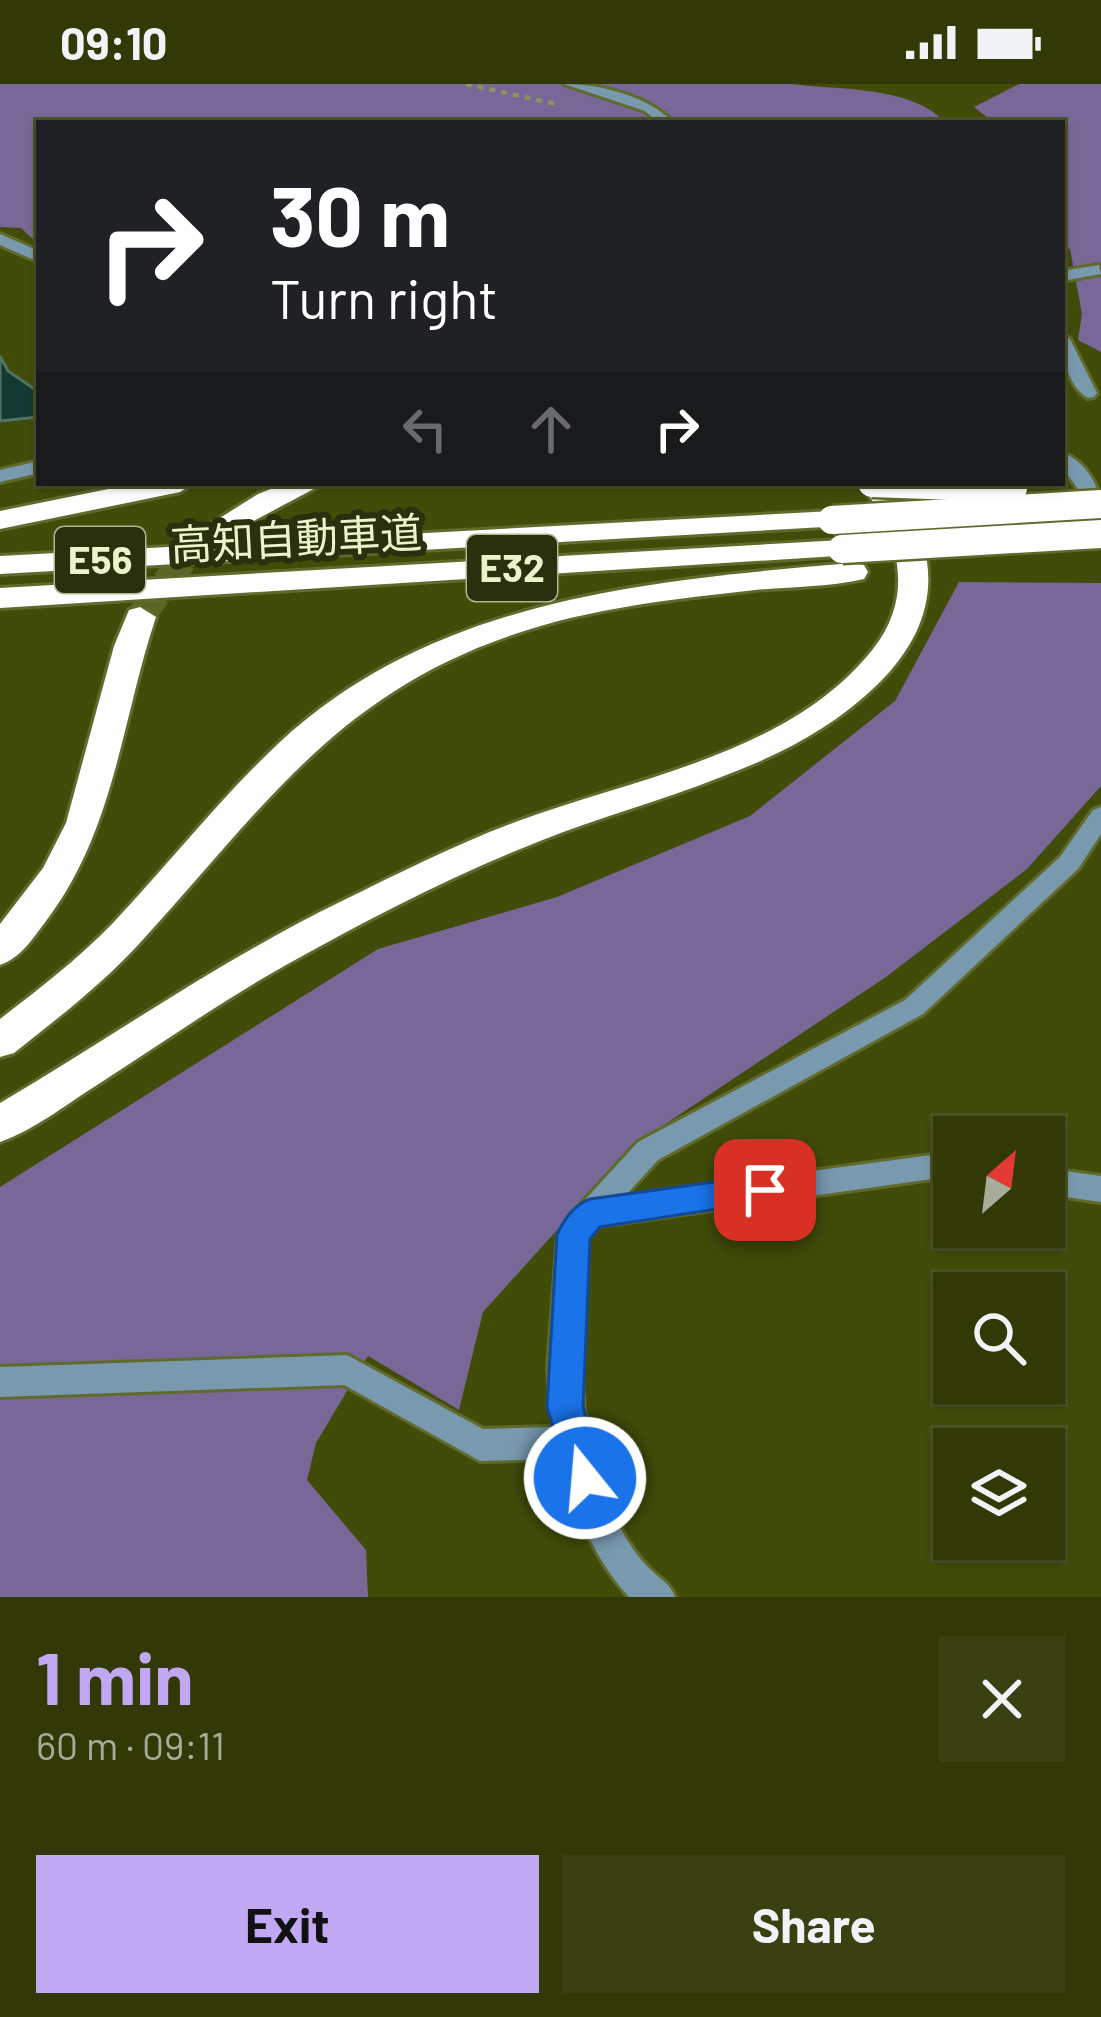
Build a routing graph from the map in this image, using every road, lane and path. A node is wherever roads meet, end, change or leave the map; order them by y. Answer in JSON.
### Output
{"nodes":[{"id":1,"x":571,"y":84,"type":"edge"},
{"id":2,"x":664,"y":120,"type":"edge"},
{"id":3,"x":0,"y":239,"type":"edge"},
{"id":4,"x":36,"y":256,"type":"edge"},
{"id":5,"x":1099,"y":270,"type":"edge"},
{"id":6,"x":1065,"y":276,"type":"edge"},
{"id":7,"x":1065,"y":344,"type":"edge"},
{"id":8,"x":1094,"y":394,"type":"edge"},
{"id":9,"x":1065,"y":460,"type":"edge"},
{"id":10,"x":36,"y":468,"type":"edge"},
{"id":11,"x":0,"y":476,"type":"edge"},
{"id":12,"x":165,"y":486,"type":"edge"},
{"id":13,"x":304,"y":486,"type":"edge"},
{"id":14,"x":876,"y":486,"type":"edge"},
{"id":15,"x":1010,"y":486,"type":"edge"},
{"id":16,"x":1101,"y":488,"type":"edge"},
{"id":17,"x":1101,"y":506,"type":"edge"},
{"id":18,"x":0,"y":520,"type":"edge"},
{"id":19,"x":218,"y":528,"type":"tunnel mouth"},
{"id":20,"x":1101,"y":534,"type":"edge"},
{"id":21,"x":842,"y":547,"type":"junction"},
{"id":22,"x":1101,"y":547,"type":"edge"},
{"id":23,"x":200,"y":555,"type":"joint"},
{"id":24,"x":0,"y":565,"type":"edge"},
{"id":25,"x":181,"y":588,"type":"joint"},
{"id":26,"x":0,"y":598,"type":"edge"},
{"id":27,"x":140,"y":617,"type":"tunnel mouth"},
{"id":28,"x":1101,"y":816,"type":"edge"},
{"id":29,"x":0,"y":950,"type":"edge"},
{"id":30,"x":0,"y":1041,"type":"edge"},
{"id":31,"x":0,"y":1124,"type":"edge"},
{"id":32,"x":933,"y":1167,"type":"edge"},
{"id":33,"x":1065,"y":1184,"type":"edge"},
{"id":34,"x":1101,"y":1189,"type":"edge"},
{"id":35,"x":590,"y":1214,"type":"junction"},
{"id":36,"x":0,"y":1382,"type":"edge"},
{"id":37,"x":573,"y":1443,"type":"junction"},
{"id":38,"x":658,"y":1597,"type":"edge"}],
"edges":[{"from":1,"to":2,"type":"street"},
{"from":3,"to":4,"type":"street"},
{"from":5,"to":6,"type":"street"},
{"from":7,"to":8,"type":"street"},
{"from":9,"to":17,"type":"street"},
{"from":10,"to":11,"type":"street"},
{"from":12,"to":18,"type":"highway"},
{"from":13,"to":19,"type":"highway"},
{"from":14,"to":31,"type":"highway"},
{"from":15,"to":16,"type":"highway","bridge":true},
{"from":17,"to":21,"type":"highway","name":"高知自動車道","number":"E32","bridge":true},
{"from":20,"to":21,"type":"highway","name":"高知自動車道","number":"E32","bridge":true},
{"from":21,"to":22,"type":"highway"},
{"from":21,"to":23,"type":"highway","name":"高知自動車道","number":"E32"},
{"from":21,"to":25,"type":"highway","name":"高知自動車道","number":"E32"},
{"from":21,"to":30,"type":"highway"},
{"from":23,"to":24,"type":"highway","name":"高知自動車道","number":"E56"},
{"from":25,"to":26,"type":"highway","name":"高知自動車道","number":"E56"},
{"from":27,"to":29,"type":"highway"},
{"from":28,"to":35,"type":"street"},
{"from":32,"to":35,"type":"street"},
{"from":33,"to":34,"type":"street"},
{"from":35,"to":37,"type":"street"},
{"from":36,"to":37,"type":"street"},
{"from":37,"to":38,"type":"street"}]}
